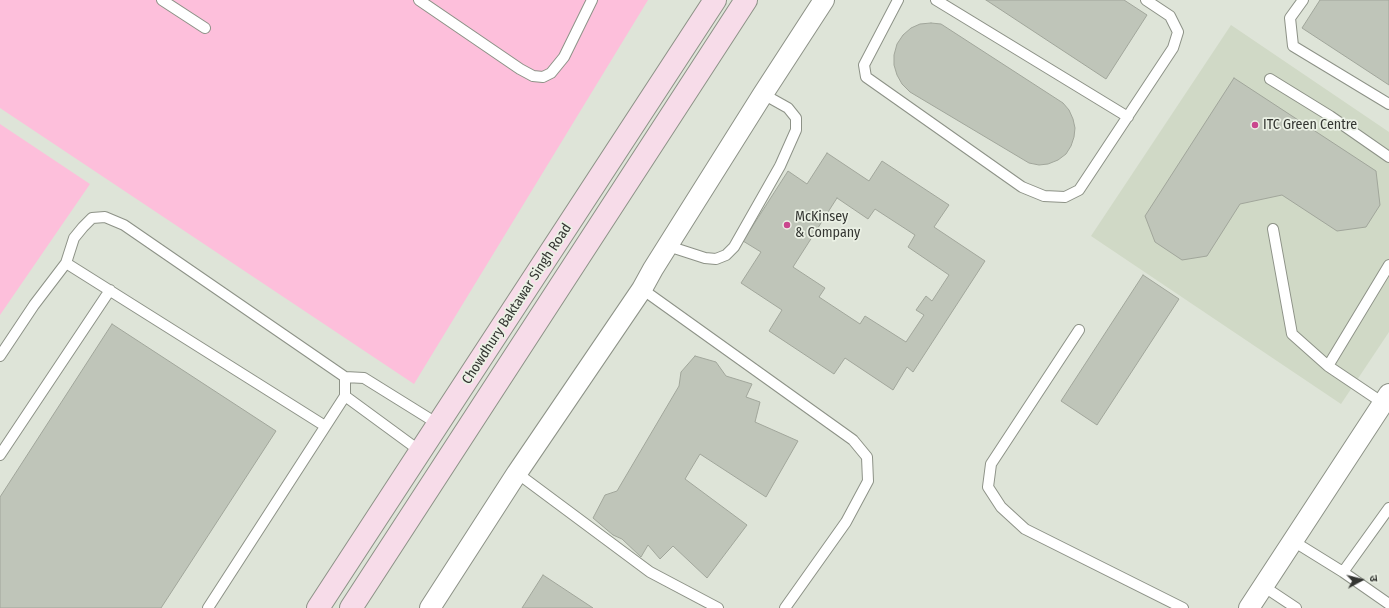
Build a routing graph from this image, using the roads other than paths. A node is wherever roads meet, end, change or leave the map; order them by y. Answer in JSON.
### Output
{"nodes":[{"id":1,"x":162,"y":0,"type":"edge"},
{"id":2,"x":419,"y":0,"type":"edge"},
{"id":3,"x":592,"y":0,"type":"edge"},
{"id":4,"x":715,"y":0,"type":"edge"},
{"id":5,"x":746,"y":0,"type":"edge"},
{"id":6,"x":824,"y":0,"type":"edge"},
{"id":7,"x":898,"y":0,"type":"edge"},
{"id":8,"x":936,"y":0,"type":"edge"},
{"id":9,"x":1146,"y":0,"type":"edge"},
{"id":10,"x":1303,"y":0,"type":"edge"},
{"id":11,"x":205,"y":28,"type":"dead end"},
{"id":12,"x":1270,"y":79,"type":"dead end"},
{"id":13,"x":763,"y":94,"type":"junction"},
{"id":14,"x":1389,"y":104,"type":"edge"},
{"id":15,"x":1128,"y":117,"type":"junction"},
{"id":16,"x":1389,"y":157,"type":"edge"},
{"id":17,"x":1273,"y":229,"type":"dead end"},
{"id":18,"x":668,"y":246,"type":"junction"},
{"id":19,"x":66,"y":263,"type":"junction"},
{"id":20,"x":1389,"y":265,"type":"edge"},
{"id":21,"x":642,"y":289,"type":"junction"},
{"id":22,"x":110,"y":290,"type":"junction"},
{"id":23,"x":1079,"y":330,"type":"dead end"},
{"id":24,"x":0,"y":356,"type":"edge"},
{"id":25,"x":1328,"y":366,"type":"junction"},
{"id":26,"x":345,"y":377,"type":"junction"},
{"id":27,"x":345,"y":396,"type":"junction"},
{"id":28,"x":1386,"y":399,"type":"edge"},
{"id":29,"x":438,"y":424,"type":"junction"},
{"id":30,"x":326,"y":426,"type":"junction"},
{"id":31,"x":420,"y":451,"type":"junction"},
{"id":32,"x":0,"y":455,"type":"edge"},
{"id":33,"x":517,"y":473,"type":"junction"},
{"id":34,"x":1389,"y":508,"type":"edge"},
{"id":35,"x":1293,"y":541,"type":"junction"},
{"id":36,"x":1343,"y":572,"type":"junction"},
{"id":37,"x":1263,"y":586,"type":"junction"},
{"id":38,"x":1389,"y":604,"type":"edge"},
{"id":39,"x":208,"y":608,"type":"edge"},
{"id":40,"x":318,"y":608,"type":"edge"},
{"id":41,"x":351,"y":608,"type":"edge"},
{"id":42,"x":430,"y":608,"type":"edge"},
{"id":43,"x":718,"y":608,"type":"edge"},
{"id":44,"x":785,"y":608,"type":"edge"},
{"id":45,"x":1183,"y":608,"type":"edge"},
{"id":46,"x":1249,"y":608,"type":"edge"},
{"id":47,"x":1296,"y":608,"type":"edge"}],
"edges":[{"from":1,"to":11,"type":"lane"},
{"from":2,"to":3,"type":"lane"},
{"from":4,"to":29,"type":"main road","name":"Chowdhury Baktawar Singh Road"},
{"from":5,"to":41,"type":"main road","name":"Chowdhury Baktawar Singh Road"},
{"from":6,"to":13,"type":"street"},
{"from":7,"to":15,"type":"lane"},
{"from":8,"to":15,"type":"lane"},
{"from":9,"to":15,"type":"lane"},
{"from":10,"to":14,"type":"lane"},
{"from":12,"to":16,"type":"lane"},
{"from":13,"to":18,"type":"street"},
{"from":13,"to":18,"type":"lane"},
{"from":17,"to":25,"type":"lane"},
{"from":18,"to":21,"type":"street"},
{"from":19,"to":22,"type":"lane"},
{"from":19,"to":24,"type":"lane"},
{"from":19,"to":26,"type":"lane"},
{"from":20,"to":25,"type":"lane"},
{"from":21,"to":33,"type":"street"},
{"from":21,"to":44,"type":"lane"},
{"from":22,"to":30,"type":"lane"},
{"from":22,"to":32,"type":"lane"},
{"from":23,"to":45,"type":"lane"},
{"from":25,"to":28,"type":"lane"},
{"from":26,"to":27,"type":"lane"},
{"from":26,"to":29,"type":"lane"},
{"from":27,"to":30,"type":"lane"},
{"from":27,"to":31,"type":"lane"},
{"from":28,"to":35,"type":"street"},
{"from":29,"to":31,"type":"main road","name":"Chowdhury Baktawar Singh Road"},
{"from":30,"to":39,"type":"lane"},
{"from":31,"to":40,"type":"main road","name":"Chowdhury Baktawar Singh Road"},
{"from":33,"to":42,"type":"street"},
{"from":33,"to":43,"type":"lane"},
{"from":34,"to":36,"type":"lane"},
{"from":35,"to":36,"type":"lane"},
{"from":35,"to":37,"type":"street"},
{"from":36,"to":38,"type":"lane"},
{"from":37,"to":46,"type":"street"},
{"from":37,"to":47,"type":"lane"}]}
